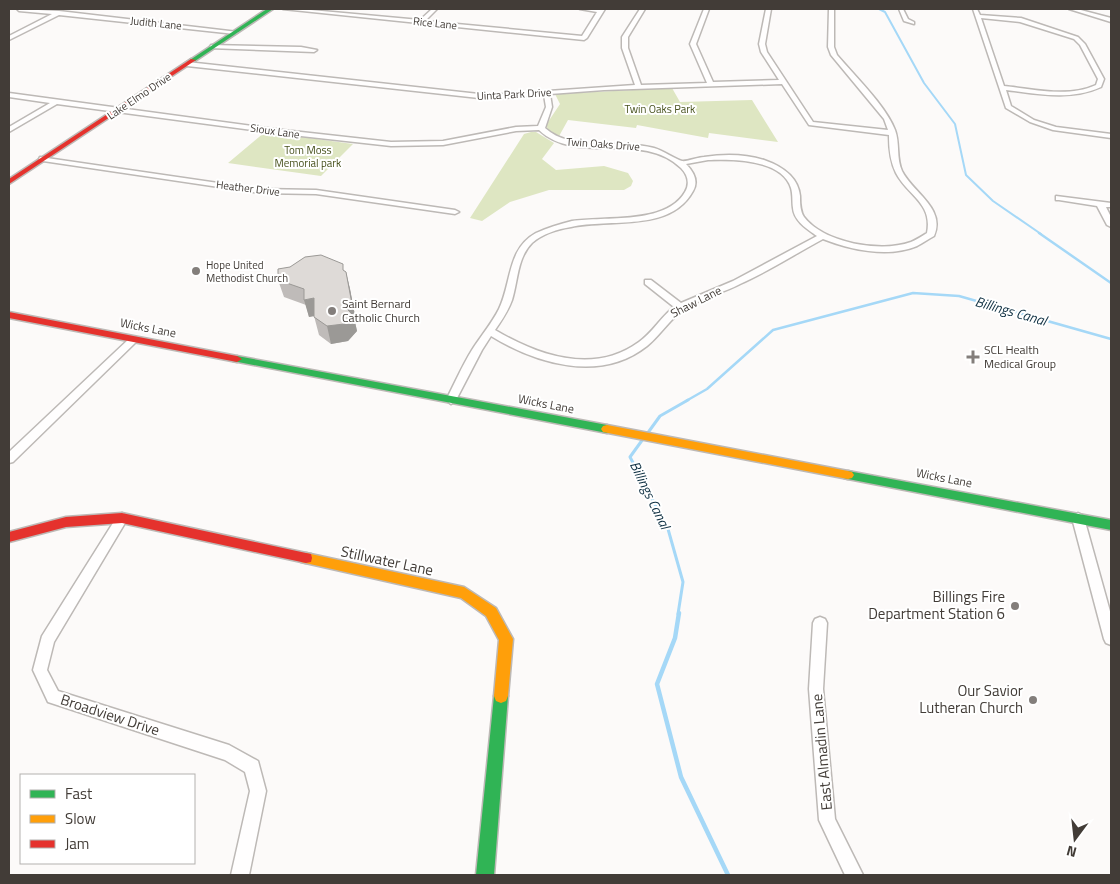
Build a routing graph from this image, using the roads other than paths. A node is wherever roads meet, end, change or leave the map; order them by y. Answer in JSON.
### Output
{"nodes":[{"id":1,"x":18,"y":9,"type":"edge"},
{"id":2,"x":270,"y":9,"type":"edge"},
{"id":3,"x":286,"y":9,"type":"edge"},
{"id":4,"x":435,"y":9,"type":"edge"},
{"id":5,"x":582,"y":9,"type":"edge"},
{"id":6,"x":642,"y":9,"type":"edge"},
{"id":7,"x":706,"y":9,"type":"edge"},
{"id":8,"x":769,"y":9,"type":"edge"},
{"id":9,"x":832,"y":9,"type":"edge"},
{"id":10,"x":901,"y":9,"type":"edge"},
{"id":11,"x":975,"y":9,"type":"edge"},
{"id":12,"x":1072,"y":9,"type":"edge"},
{"id":13,"x":602,"y":10,"type":"edge"},
{"id":14,"x":60,"y":13,"type":"junction"},
{"id":15,"x":978,"y":16,"type":"junction"},
{"id":16,"x":1111,"y":20,"type":"edge"},
{"id":17,"x":421,"y":22,"type":"junction"},
{"id":18,"x":912,"y":23,"type":"dead end"},
{"id":19,"x":235,"y":32,"type":"junction"},
{"id":20,"x":9,"y":38,"type":"edge"},
{"id":21,"x":212,"y":47,"type":"junction"},
{"id":22,"x":314,"y":50,"type":"dead end"},
{"id":23,"x":188,"y":64,"type":"junction"},
{"id":24,"x":783,"y":82,"type":"junction"},
{"id":25,"x":711,"y":84,"type":"junction"},
{"id":26,"x":638,"y":86,"type":"junction"},
{"id":27,"x":1002,"y":88,"type":"junction"},
{"id":28,"x":546,"y":92,"type":"junction"},
{"id":29,"x":9,"y":95,"type":"edge"},
{"id":30,"x":57,"y":101,"type":"junction"},
{"id":31,"x":120,"y":108,"type":"junction"},
{"id":32,"x":541,"y":128,"type":"junction"},
{"id":33,"x":9,"y":130,"type":"edge"},
{"id":34,"x":893,"y":133,"type":"junction"},
{"id":35,"x":1111,"y":136,"type":"edge"},
{"id":36,"x":42,"y":159,"type":"junction"},
{"id":37,"x":681,"y":163,"type":"junction"},
{"id":38,"x":9,"y":182,"type":"edge"},
{"id":39,"x":1059,"y":198,"type":"dead end"},
{"id":40,"x":1100,"y":203,"type":"junction"},
{"id":41,"x":1111,"y":205,"type":"edge"},
{"id":42,"x":455,"y":212,"type":"dead end"},
{"id":43,"x":1111,"y":225,"type":"edge"},
{"id":44,"x":823,"y":236,"type":"junction"},
{"id":45,"x":648,"y":282,"type":"dead end"},
{"id":46,"x":681,"y":307,"type":"junction"},
{"id":47,"x":9,"y":315,"type":"edge"},
{"id":48,"x":490,"y":331,"type":"junction"},
{"id":49,"x":133,"y":340,"type":"junction"},
{"id":50,"x":451,"y":400,"type":"junction"},
{"id":51,"x":9,"y":459,"type":"edge"},
{"id":52,"x":122,"y":518,"type":"junction"},
{"id":53,"x":1078,"y":518,"type":"junction"},
{"id":54,"x":1111,"y":525,"type":"edge"},
{"id":55,"x":9,"y":536,"type":"edge"},
{"id":56,"x":820,"y":623,"type":"dead end"},
{"id":57,"x":1111,"y":639,"type":"edge"},
{"id":58,"x":240,"y":875,"type":"edge"},
{"id":59,"x":485,"y":875,"type":"edge"},
{"id":60,"x":854,"y":875,"type":"edge"}],
"edges":[{"from":1,"to":14,"type":"street","name":"Judith Lane"},
{"from":2,"to":19,"type":"main road","name":"Lake Elmo Drive"},
{"from":3,"to":17,"type":"street","name":"Rice Lane"},
{"from":4,"to":17,"type":"street"},
{"from":5,"to":13,"type":"street"},
{"from":6,"to":26,"type":"street"},
{"from":7,"to":25,"type":"street"},
{"from":8,"to":24,"type":"street"},
{"from":9,"to":34,"type":"street"},
{"from":10,"to":18,"type":"street"},
{"from":11,"to":15,"type":"street"},
{"from":12,"to":16,"type":"street"},
{"from":13,"to":17,"type":"street","name":"Rice Lane"},
{"from":14,"to":19,"type":"street","name":"Judith Lane"},
{"from":14,"to":20,"type":"street"},
{"from":15,"to":27,"type":"street"},
{"from":15,"to":27,"type":"street"},
{"from":19,"to":21,"type":"main road","name":"Lake Elmo Drive"},
{"from":21,"to":22,"type":"street"},
{"from":21,"to":23,"type":"main road","name":"Lake Elmo Drive"},
{"from":23,"to":28,"type":"street","name":"Uinta Park Drive"},
{"from":23,"to":31,"type":"main road","name":"Lake Elmo Drive"},
{"from":24,"to":25,"type":"street","name":"Uinta Park Drive"},
{"from":24,"to":34,"type":"street"},
{"from":25,"to":26,"type":"street","name":"Uinta Park Drive"},
{"from":26,"to":28,"type":"street","name":"Uinta Park Drive"},
{"from":27,"to":35,"type":"street"},
{"from":28,"to":32,"type":"street"},
{"from":29,"to":30,"type":"street","name":"Sioux Lane"},
{"from":30,"to":31,"type":"street","name":"Sioux Lane"},
{"from":30,"to":33,"type":"street"},
{"from":31,"to":32,"type":"street","name":"Sioux Lane"},
{"from":31,"to":36,"type":"main road","name":"Lake Elmo Drive"},
{"from":32,"to":37,"type":"street","name":"Twin Oaks Drive"},
{"from":34,"to":44,"type":"street"},
{"from":36,"to":38,"type":"main road","name":"Lake Elmo Drive"},
{"from":36,"to":42,"type":"street","name":"Heather Drive"},
{"from":37,"to":44,"type":"street"},
{"from":37,"to":48,"type":"street"},
{"from":39,"to":40,"type":"street"},
{"from":40,"to":41,"type":"street"},
{"from":40,"to":43,"type":"street"},
{"from":44,"to":46,"type":"street","name":"Shaw Lane"},
{"from":45,"to":46,"type":"street"},
{"from":46,"to":48,"type":"street","name":"Shaw Lane"},
{"from":47,"to":49,"type":"main road","name":"Wicks Lane"},
{"from":48,"to":50,"type":"street"},
{"from":49,"to":50,"type":"main road","name":"Wicks Lane"},
{"from":49,"to":51,"type":"street"},
{"from":50,"to":53,"type":"main road","name":"Wicks Lane"},
{"from":52,"to":55,"type":"main road","name":"Stillwater Lane"},
{"from":52,"to":58,"type":"street","name":"Broadview Drive"},
{"from":52,"to":59,"type":"main road","name":"Stillwater Lane"},
{"from":53,"to":54,"type":"main road","name":"Wicks Lane"},
{"from":53,"to":57,"type":"street"},
{"from":56,"to":60,"type":"street","name":"East Almadin Lane"}]}
